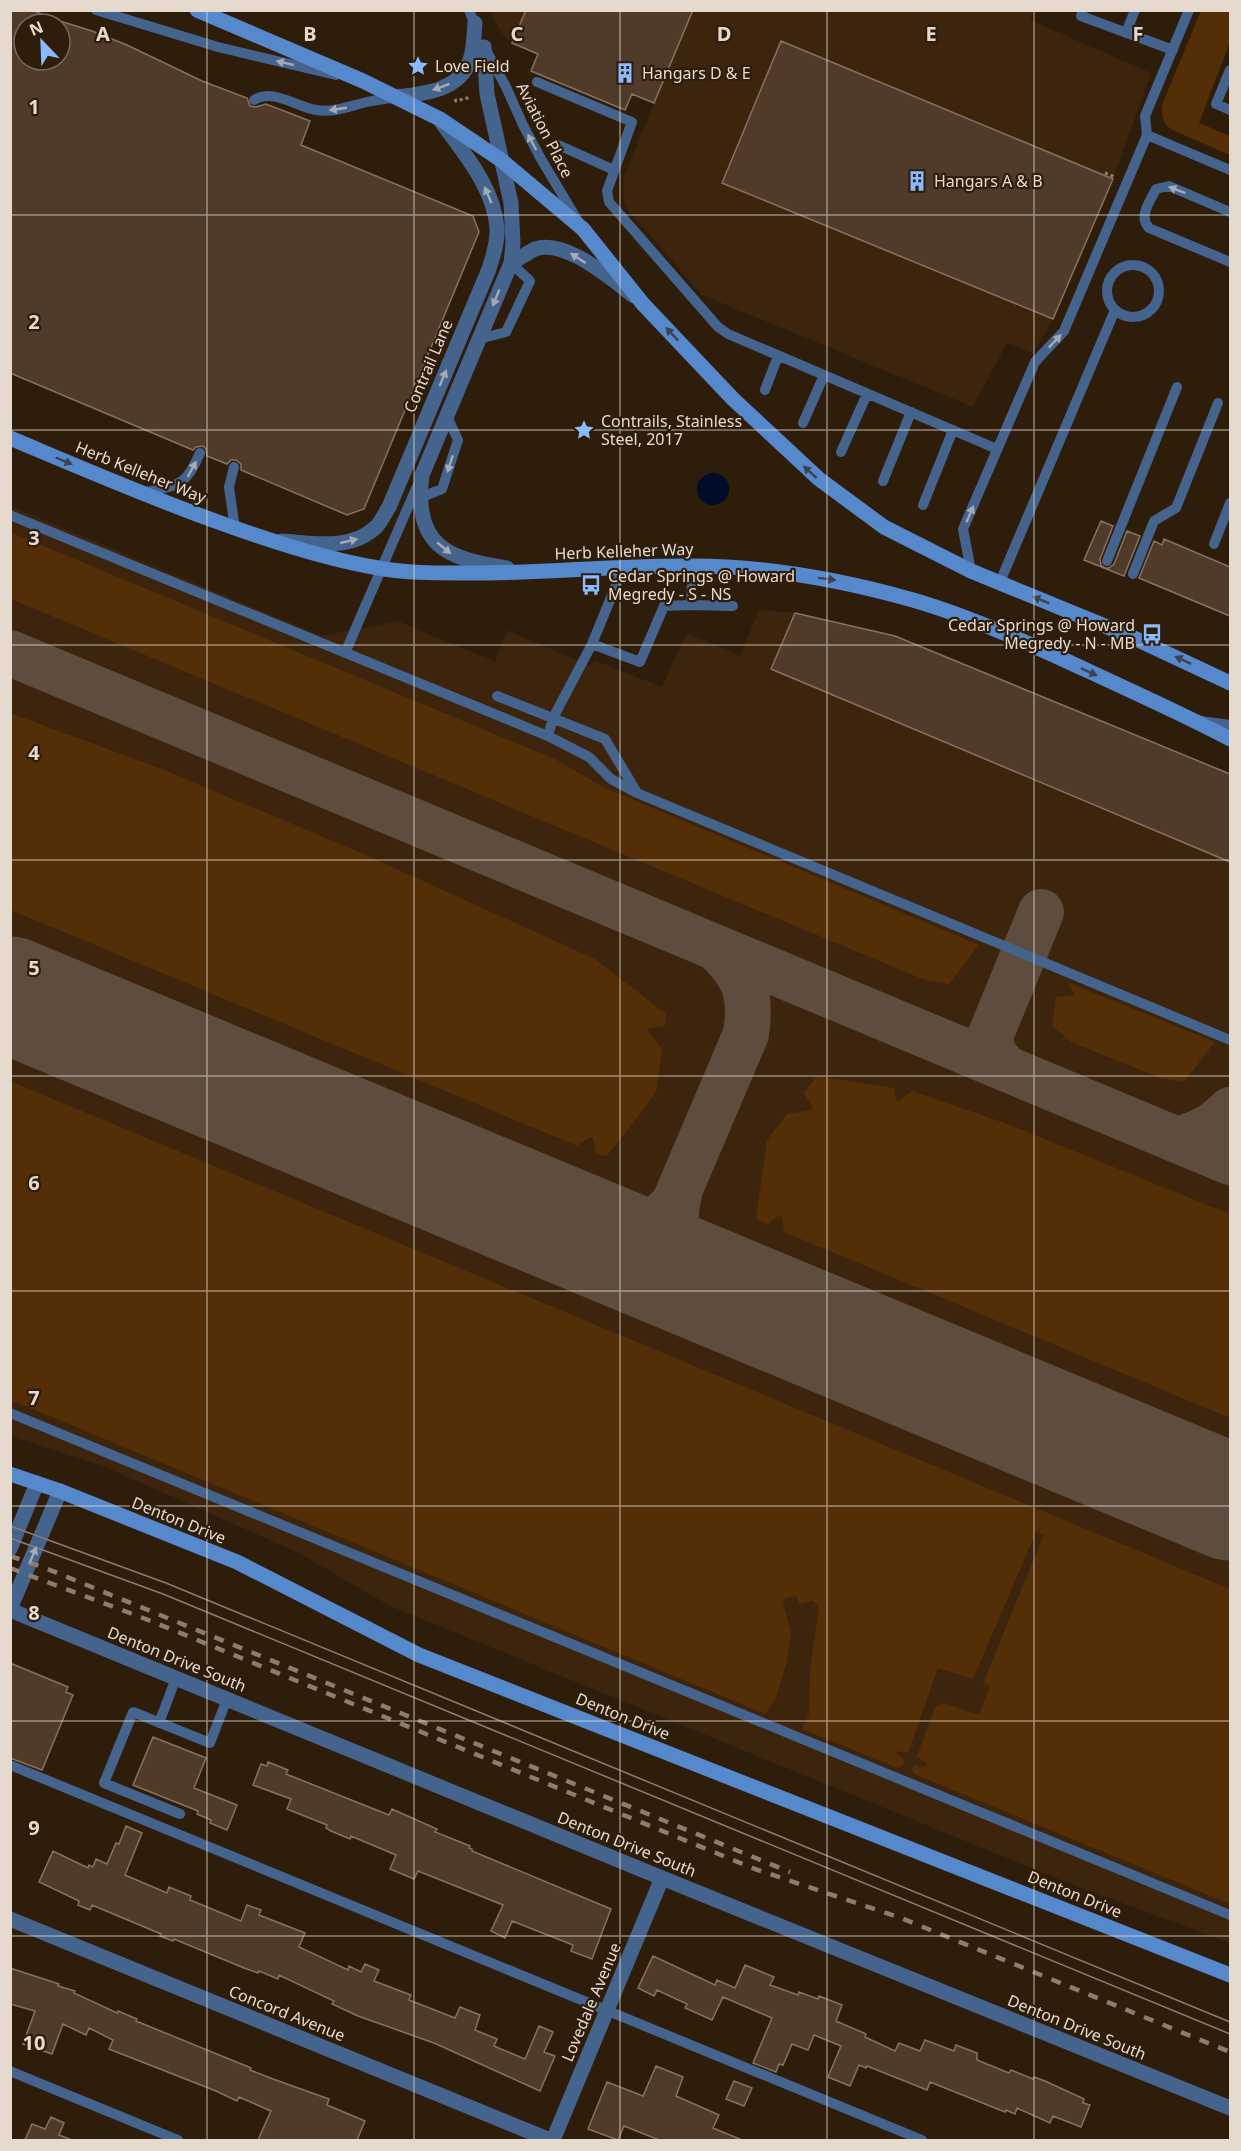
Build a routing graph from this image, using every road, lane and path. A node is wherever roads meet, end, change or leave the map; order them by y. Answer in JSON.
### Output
{"nodes":[{"id":1,"x":96,"y":10,"type":"edge"},
{"id":2,"x":197,"y":10,"type":"edge"},
{"id":3,"x":1083,"y":10,"type":"edge"},
{"id":4,"x":1134,"y":10,"type":"edge"},
{"id":5,"x":1189,"y":10,"type":"edge"},
{"id":6,"x":472,"y":17,"type":"edge"},
{"id":7,"x":1126,"y":33,"type":"junction"},
{"id":8,"x":484,"y":47,"type":"junction"},
{"id":9,"x":1173,"y":50,"type":"junction"},
{"id":10,"x":1230,"y":70,"type":"edge"},
{"id":11,"x":363,"y":81,"type":"junction"},
{"id":12,"x":537,"y":82,"type":"dead end"},
{"id":13,"x":395,"y":98,"type":"junction"},
{"id":14,"x":254,"y":100,"type":"dead end"},
{"id":15,"x":1230,"y":110,"type":"edge"},
{"id":16,"x":440,"y":119,"type":"junction"},
{"id":17,"x":1145,"y":140,"type":"junction"},
{"id":18,"x":556,"y":144,"type":"dead end"},
{"id":19,"x":501,"y":160,"type":"junction"},
{"id":20,"x":614,"y":170,"type":"junction"},
{"id":21,"x":1230,"y":170,"type":"edge"},
{"id":22,"x":1230,"y":212,"type":"edge"},
{"id":23,"x":583,"y":229,"type":"junction"},
{"id":24,"x":1230,"y":262,"type":"edge"},
{"id":25,"x":511,"y":263,"type":"junction"},
{"id":26,"x":643,"y":304,"type":"junction"},
{"id":27,"x":1115,"y":310,"type":"junction"},
{"id":28,"x":479,"y":339,"type":"junction"},
{"id":29,"x":778,"y":356,"type":"junction"},
{"id":30,"x":824,"y":375,"type":"junction"},
{"id":31,"x":1177,"y":387,"type":"dead end"},
{"id":32,"x":765,"y":390,"type":"dead end"},
{"id":33,"x":867,"y":394,"type":"junction"},
{"id":34,"x":1218,"y":403,"type":"dead end"},
{"id":35,"x":911,"y":412,"type":"junction"},
{"id":36,"x":447,"y":416,"type":"junction"},
{"id":37,"x":803,"y":423,"type":"dead end"},
{"id":38,"x":952,"y":430,"type":"junction"},
{"id":39,"x":10,"y":438,"type":"edge"},
{"id":40,"x":997,"y":449,"type":"junction"},
{"id":41,"x":841,"y":452,"type":"dead end"},
{"id":42,"x":200,"y":453,"type":"dead end"},
{"id":43,"x":234,"y":467,"type":"dead end"},
{"id":44,"x":422,"y":475,"type":"junction"},
{"id":45,"x":883,"y":481,"type":"dead end"},
{"id":46,"x":140,"y":494,"type":"junction"},
{"id":47,"x":419,"y":498,"type":"junction"},
{"id":48,"x":1230,"y":503,"type":"edge"},
{"id":49,"x":922,"y":504,"type":"dead end"},
{"id":50,"x":10,"y":515,"type":"edge"},
{"id":51,"x":235,"y":529,"type":"junction"},
{"id":52,"x":270,"y":540,"type":"junction"},
{"id":53,"x":1214,"y":544,"type":"dead end"},
{"id":54,"x":1107,"y":561,"type":"dead end"},
{"id":55,"x":693,"y":566,"type":"junction"},
{"id":56,"x":623,"y":568,"type":"junction"},
{"id":57,"x":383,"y":569,"type":"junction"},
{"id":58,"x":971,"y":571,"type":"junction"},
{"id":59,"x":536,"y":573,"type":"junction"},
{"id":60,"x":1132,"y":574,"type":"dead end"},
{"id":61,"x":1000,"y":582,"type":"junction"},
{"id":62,"x":692,"y":605,"type":"junction"},
{"id":63,"x":732,"y":606,"type":"dead end"},
{"id":64,"x":592,"y":644,"type":"junction"},
{"id":65,"x":345,"y":653,"type":"junction"},
{"id":66,"x":1230,"y":683,"type":"edge"},
{"id":67,"x":497,"y":696,"type":"dead end"},
{"id":68,"x":553,"y":718,"type":"junction"},
{"id":69,"x":1195,"y":720,"type":"junction"},
{"id":70,"x":1230,"y":725,"type":"edge"},
{"id":71,"x":548,"y":736,"type":"junction"},
{"id":72,"x":1230,"y":739,"type":"edge"},
{"id":73,"x":637,"y":793,"type":"junction"},
{"id":74,"x":1230,"y":1040,"type":"edge"},
{"id":75,"x":10,"y":1413,"type":"edge"},
{"id":76,"x":10,"y":1474,"type":"edge"},
{"id":77,"x":37,"y":1483,"type":"junction"},
{"id":78,"x":60,"y":1491,"type":"junction"},
{"id":79,"x":10,"y":1549,"type":"edge"},
{"id":80,"x":10,"y":1610,"type":"edge"},
{"id":81,"x":176,"y":1678,"type":"junction"},
{"id":82,"x":227,"y":1699,"type":"junction"},
{"id":83,"x":159,"y":1723,"type":"junction"},
{"id":84,"x":10,"y":1765,"type":"edge"},
{"id":85,"x":180,"y":1814,"type":"dead end"},
{"id":86,"x":662,"y":1878,"type":"junction"},
{"id":87,"x":1230,"y":1915,"type":"edge"},
{"id":88,"x":10,"y":1919,"type":"edge"},
{"id":89,"x":1230,"y":1975,"type":"edge"},
{"id":90,"x":607,"y":2012,"type":"junction"},
{"id":91,"x":10,"y":2071,"type":"edge"},
{"id":92,"x":1230,"y":2108,"type":"edge"},
{"id":93,"x":178,"y":2140,"type":"edge"},
{"id":94,"x":551,"y":2140,"type":"edge"},
{"id":95,"x":922,"y":2140,"type":"edge"}],
"edges":[{"from":11,"to":1,"type":"lane","one_way":true},
{"from":2,"to":11,"type":"main road"},
{"from":3,"to":7,"type":"lane"},
{"from":4,"to":7,"type":"lane"},
{"from":5,"to":9,"type":"lane"},
{"from":6,"to":8,"type":"lane","name":"Aviation Place"},
{"from":6,"to":13,"type":"street","one_way":true},
{"from":7,"to":9,"type":"lane"},
{"from":8,"to":19,"type":"street"},
{"from":23,"to":8,"type":"lane","name":"Aviation Place","one_way":true},
{"from":9,"to":17,"type":"lane"},
{"from":10,"to":15,"type":"lane"},
{"from":11,"to":13,"type":"main road"},
{"from":12,"to":20,"type":"lane"},
{"from":13,"to":14,"type":"lane","one_way":true},
{"from":13,"to":16,"type":"main road"},
{"from":16,"to":19,"type":"main road"},
{"from":52,"to":16,"type":"street","name":"Contrail Lane","one_way":true},
{"from":17,"to":21,"type":"lane"},
{"from":40,"to":17,"type":"lane","one_way":true},
{"from":18,"to":20,"type":"lane"},
{"from":19,"to":23,"type":"main road"},
{"from":19,"to":25,"type":"street"},
{"from":20,"to":29,"type":"lane"},
{"from":22,"to":24,"type":"lane","one_way":true},
{"from":23,"to":26,"type":"main road"},
{"from":26,"to":25,"type":"street","one_way":true},
{"from":25,"to":28,"type":"street","one_way":true},
{"from":25,"to":28,"type":"lane"},
{"from":58,"to":26,"type":"main road","one_way":true},
{"from":27,"to":27,"type":"lane"},
{"from":27,"to":61,"type":"lane"},
{"from":28,"to":36,"type":"street"},
{"from":29,"to":30,"type":"lane"},
{"from":29,"to":32,"type":"lane"},
{"from":30,"to":33,"type":"lane"},
{"from":30,"to":37,"type":"lane"},
{"from":31,"to":54,"type":"lane"},
{"from":33,"to":35,"type":"lane"},
{"from":33,"to":41,"type":"lane"},
{"from":34,"to":60,"type":"lane"},
{"from":35,"to":38,"type":"lane"},
{"from":35,"to":45,"type":"lane"},
{"from":36,"to":44,"type":"street"},
{"from":36,"to":47,"type":"lane","one_way":true},
{"from":38,"to":40,"type":"lane"},
{"from":38,"to":49,"type":"lane"},
{"from":39,"to":46,"type":"main road","name":"Herb Kelleher Way","one_way":true},
{"from":58,"to":40,"type":"lane","one_way":true},
{"from":46,"to":42,"type":"lane","one_way":true},
{"from":43,"to":51,"type":"lane"},
{"from":44,"to":47,"type":"street"},
{"from":44,"to":57,"type":"lane"},
{"from":46,"to":51,"type":"main road","name":"Herb Kelleher Way"},
{"from":47,"to":59,"type":"street","one_way":true},
{"from":48,"to":53,"type":"lane"},
{"from":50,"to":65,"type":"lane"},
{"from":51,"to":52,"type":"main road","name":"Herb Kelleher Way"},
{"from":52,"to":57,"type":"main road","name":"Herb Kelleher Way"},
{"from":55,"to":56,"type":"main road","name":"Herb Kelleher Way"},
{"from":55,"to":62,"type":"lane"},
{"from":55,"to":69,"type":"main road","name":"Herb Kelleher Way","one_way":true},
{"from":56,"to":59,"type":"main road","name":"Herb Kelleher Way"},
{"from":56,"to":64,"type":"lane"},
{"from":57,"to":59,"type":"main road","name":"Herb Kelleher Way"},
{"from":57,"to":65,"type":"lane"},
{"from":58,"to":61,"type":"main road"},
{"from":66,"to":61,"type":"main road","one_way":true},
{"from":62,"to":63,"type":"lane"},
{"from":62,"to":64,"type":"lane"},
{"from":64,"to":68,"type":"lane"},
{"from":65,"to":71,"type":"lane"},
{"from":67,"to":68,"type":"lane"},
{"from":68,"to":71,"type":"lane"},
{"from":68,"to":73,"type":"lane"},
{"from":69,"to":70,"type":"lane"},
{"from":69,"to":72,"type":"main road","name":"Herb Kelleher Way"},
{"from":71,"to":73,"type":"lane"},
{"from":73,"to":74,"type":"lane"},
{"from":75,"to":87,"type":"lane"},
{"from":76,"to":77,"type":"main road","name":"Denton Drive"},
{"from":77,"to":78,"type":"main road","name":"Denton Drive"},
{"from":77,"to":79,"type":"street"},
{"from":80,"to":78,"type":"street","one_way":true},
{"from":78,"to":89,"type":"main road","name":"Denton Drive"},
{"from":80,"to":81,"type":"street","name":"Denton Drive South"},
{"from":81,"to":82,"type":"street","name":"Denton Drive South"},
{"from":81,"to":83,"type":"lane"},
{"from":82,"to":83,"type":"lane"},
{"from":82,"to":86,"type":"street","name":"Denton Drive South"},
{"from":83,"to":85,"type":"lane"},
{"from":84,"to":90,"type":"lane"},
{"from":86,"to":90,"type":"street","name":"Lovedale Avenue"},
{"from":86,"to":92,"type":"street","name":"Denton Drive South"},
{"from":88,"to":94,"type":"street","name":"Concord Avenue"},
{"from":90,"to":94,"type":"street","name":"Lovedale Avenue"},
{"from":90,"to":95,"type":"lane"},
{"from":91,"to":93,"type":"lane"}]}
